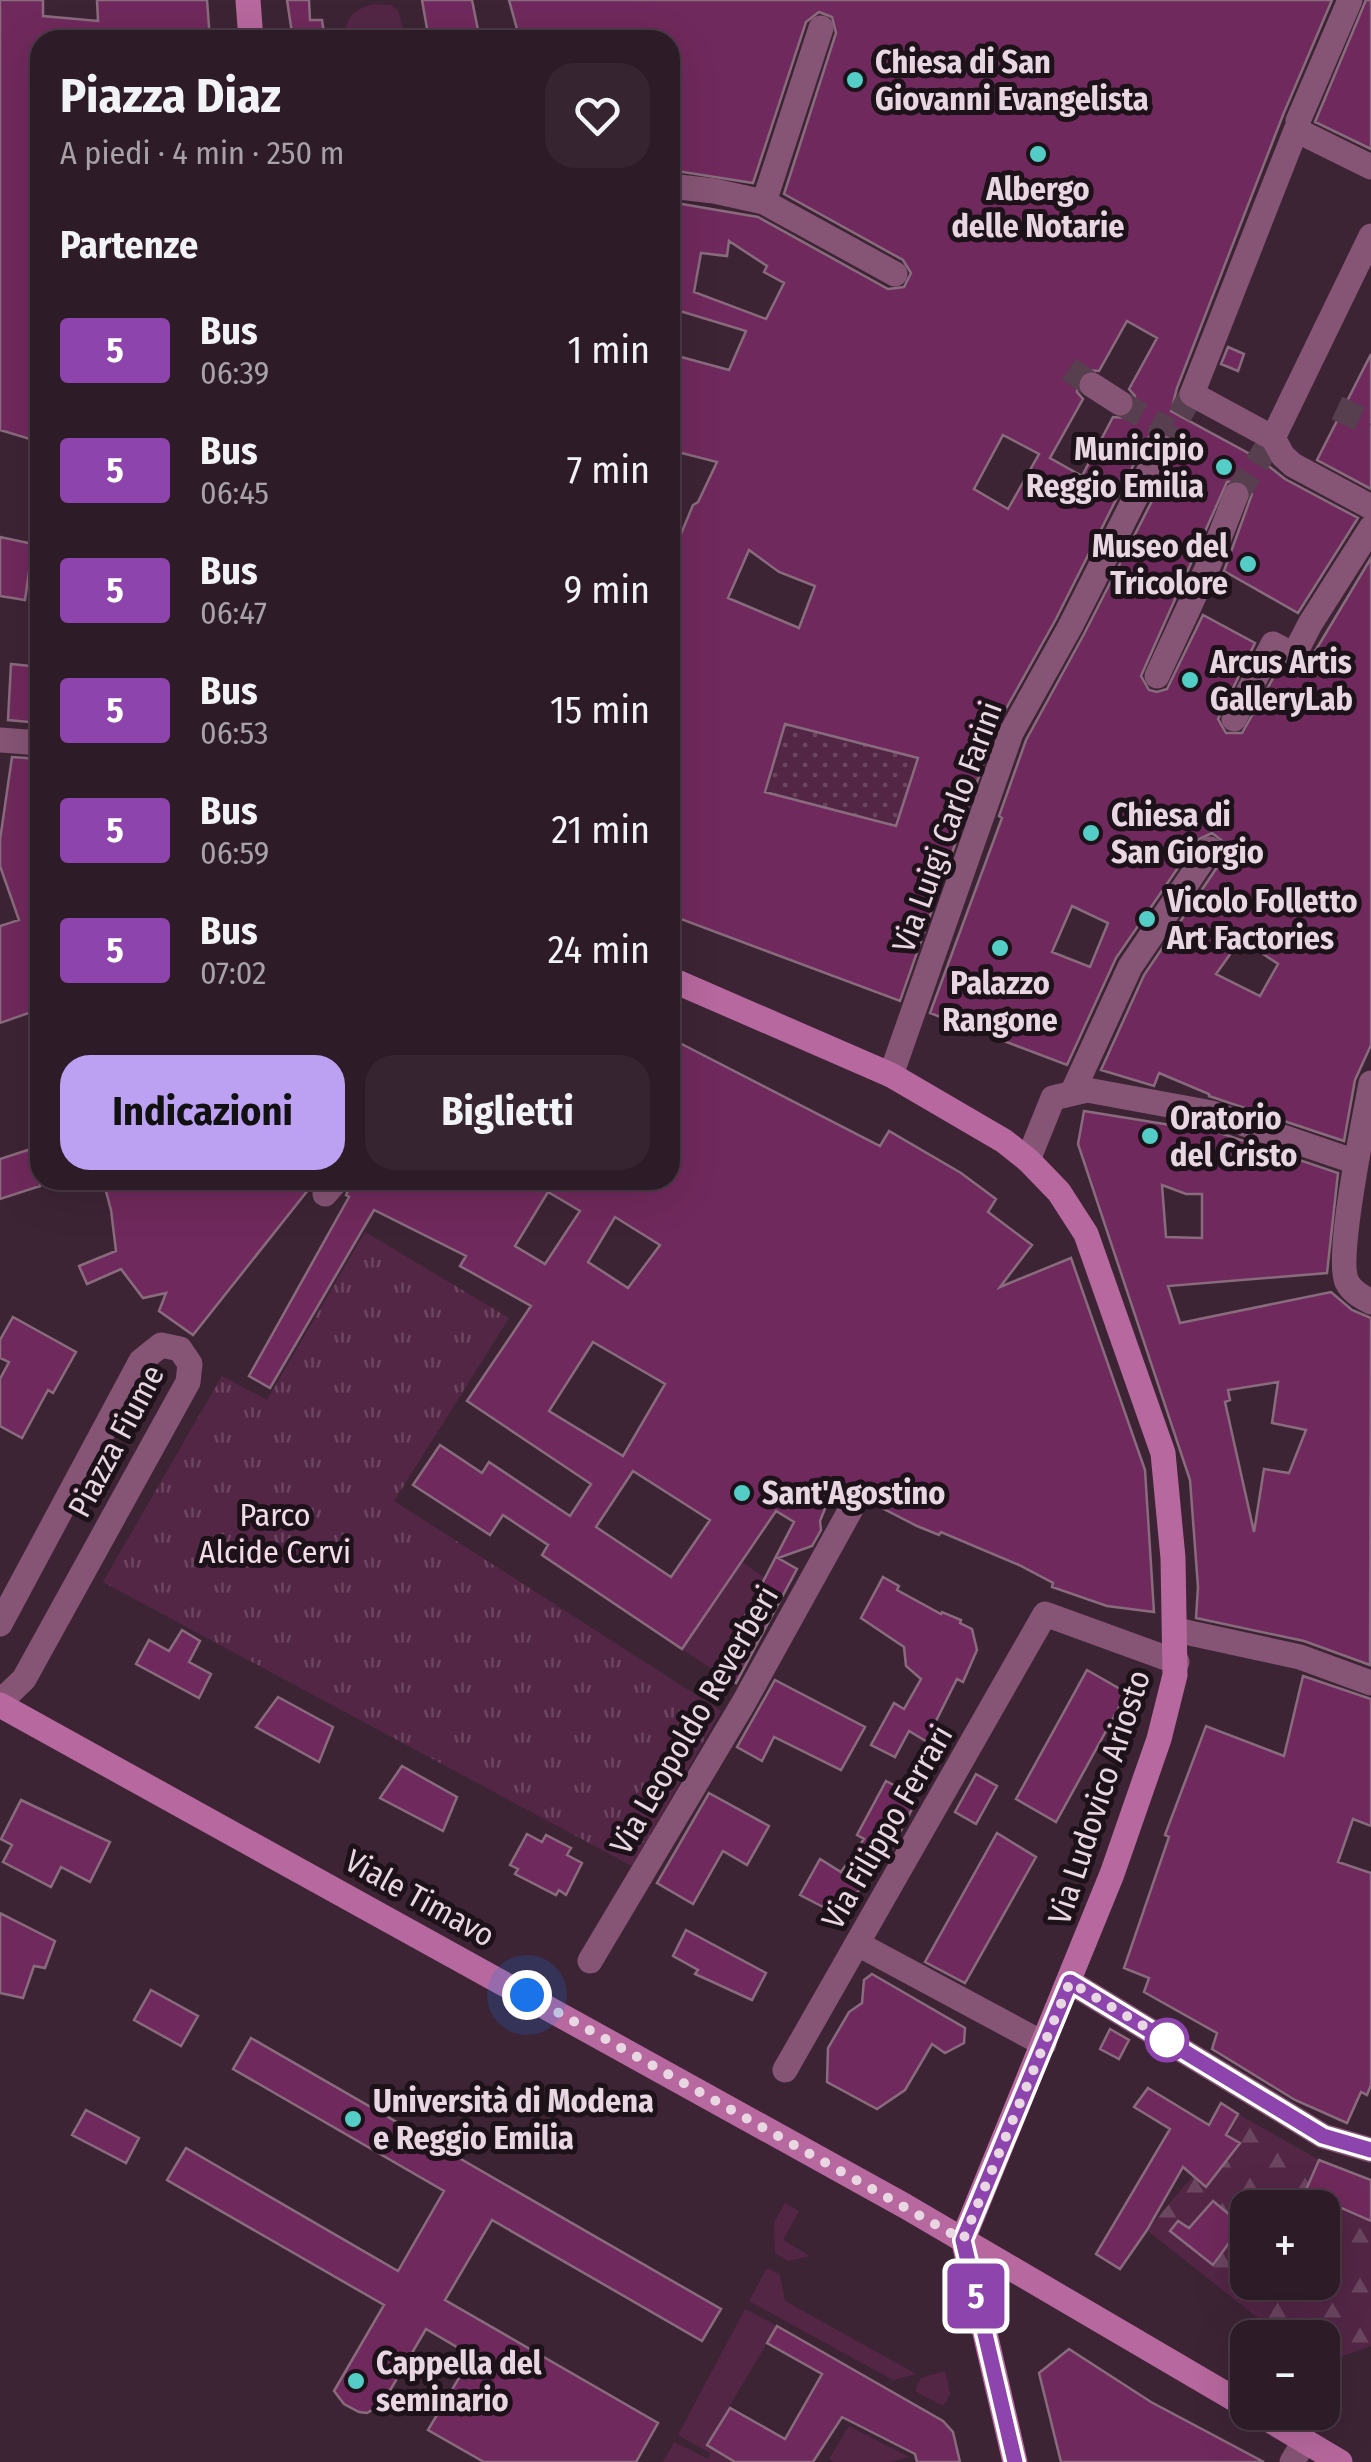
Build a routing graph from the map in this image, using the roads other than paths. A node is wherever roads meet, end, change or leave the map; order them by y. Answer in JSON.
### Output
{"nodes":[{"id":1,"x":248,"y":0,"type":"edge"},
{"id":2,"x":1350,"y":0,"type":"edge"},
{"id":3,"x":821,"y":28,"type":"dead end"},
{"id":4,"x":250,"y":30,"type":"edge"},
{"id":5,"x":1298,"y":121,"type":"dead end"},
{"id":6,"x":1371,"y":167,"type":"edge"},
{"id":7,"x":680,"y":187,"type":"edge"},
{"id":8,"x":764,"y":202,"type":"junction"},
{"id":9,"x":1371,"y":236,"type":"edge"},
{"id":10,"x":894,"y":274,"type":"dead end"},
{"id":11,"x":1092,"y":386,"type":"tunnel mouth"},
{"id":12,"x":1120,"y":402,"type":"tunnel mouth"},
{"id":13,"x":1272,"y":438,"type":"junction"},
{"id":14,"x":1161,"y":447,"type":"tunnel mouth"},
{"id":15,"x":1236,"y":496,"type":"tunnel mouth"},
{"id":16,"x":1371,"y":507,"type":"edge"},
{"id":17,"x":1371,"y":528,"type":"edge"},
{"id":18,"x":1156,"y":676,"type":"dead end"},
{"id":19,"x":1234,"y":718,"type":"dead end"},
{"id":20,"x":0,"y":740,"type":"edge"},
{"id":21,"x":30,"y":742,"type":"edge"},
{"id":22,"x":1210,"y":849,"type":"dead end"},
{"id":23,"x":680,"y":983,"type":"edge"},
{"id":24,"x":891,"y":1075,"type":"junction"},
{"id":25,"x":1371,"y":1083,"type":"edge"},
{"id":26,"x":1073,"y":1091,"type":"junction"},
{"id":27,"x":1028,"y":1160,"type":"junction"},
{"id":28,"x":1356,"y":1162,"type":"junction"},
{"id":29,"x":1371,"y":1302,"type":"edge"},
{"id":30,"x":852,"y":1509,"type":"dead end"},
{"id":31,"x":0,"y":1624,"type":"edge"},
{"id":32,"x":1176,"y":1630,"type":"junction"},
{"id":33,"x":1177,"y":1662,"type":"junction"},
{"id":34,"x":1371,"y":1683,"type":"edge"},
{"id":35,"x":0,"y":1704,"type":"edge"},
{"id":36,"x":858,"y":1944,"type":"junction"},
{"id":37,"x":590,"y":1961,"type":"dead end"},
{"id":38,"x":1070,"y":1982,"type":"junction"},
{"id":39,"x":1044,"y":2044,"type":"junction"},
{"id":40,"x":785,"y":2070,"type":"dead end"},
{"id":41,"x":1371,"y":2150,"type":"edge"},
{"id":42,"x":963,"y":2240,"type":"junction"},
{"id":43,"x":1230,"y":2396,"type":"edge"},
{"id":44,"x":1275,"y":2430,"type":"edge"},
{"id":45,"x":1298,"y":2452,"type":"edge"},
{"id":46,"x":1015,"y":2462,"type":"edge"},
{"id":47,"x":1340,"y":2462,"type":"edge"}],
"edges":[{"from":1,"to":4,"type":"main road"},
{"from":2,"to":5,"type":"street"},
{"from":3,"to":8,"type":"street"},
{"from":6,"to":13,"type":"street"},
{"from":7,"to":8,"type":"street"},
{"from":8,"to":10,"type":"street"},
{"from":9,"to":13,"type":"street"},
{"from":11,"to":12,"type":"street"},
{"from":13,"to":16,"type":"street"},
{"from":14,"to":24,"type":"street","name":"Via Luigi Carlo Farini"},
{"from":15,"to":18,"type":"street"},
{"from":17,"to":19,"type":"street"},
{"from":20,"to":21,"type":"street"},
{"from":22,"to":26,"type":"street"},
{"from":23,"to":24,"type":"main road","name":"Via Ludovico Ariosto"},
{"from":24,"to":27,"type":"main road","name":"Via Ludovico Ariosto"},
{"from":25,"to":28,"type":"street"},
{"from":26,"to":27,"type":"street"},
{"from":26,"to":28,"type":"street"},
{"from":27,"to":32,"type":"main road","name":"Via Ludovico Ariosto"},
{"from":28,"to":29,"type":"street"},
{"from":30,"to":37,"type":"street","name":"Via Leopoldo Reverberi"},
{"from":31,"to":35,"type":"street","name":"Piazza Fiume"},
{"from":32,"to":33,"type":"main road","name":"Via Ludovico Ariosto"},
{"from":32,"to":34,"type":"street"},
{"from":33,"to":36,"type":"street","name":"Via Filippo Ferrari"},
{"from":33,"to":38,"type":"main road","name":"Via Ludovico Ariosto"},
{"from":35,"to":42,"type":"main road","name":"Viale Timavo"},
{"from":36,"to":39,"type":"street"},
{"from":36,"to":40,"type":"street","name":"Via Filippo Ferrari"},
{"from":38,"to":39,"type":"main road","name":"Via Ludovico Ariosto"},
{"from":38,"to":41,"type":"street"},
{"from":39,"to":42,"type":"main road","name":"Via Ludovico Ariosto"},
{"from":42,"to":43,"type":"main road","name":"Viale Timavo"},
{"from":42,"to":46,"type":"main road"},
{"from":44,"to":45,"type":"main road"},
{"from":45,"to":47,"type":"main road"}]}
